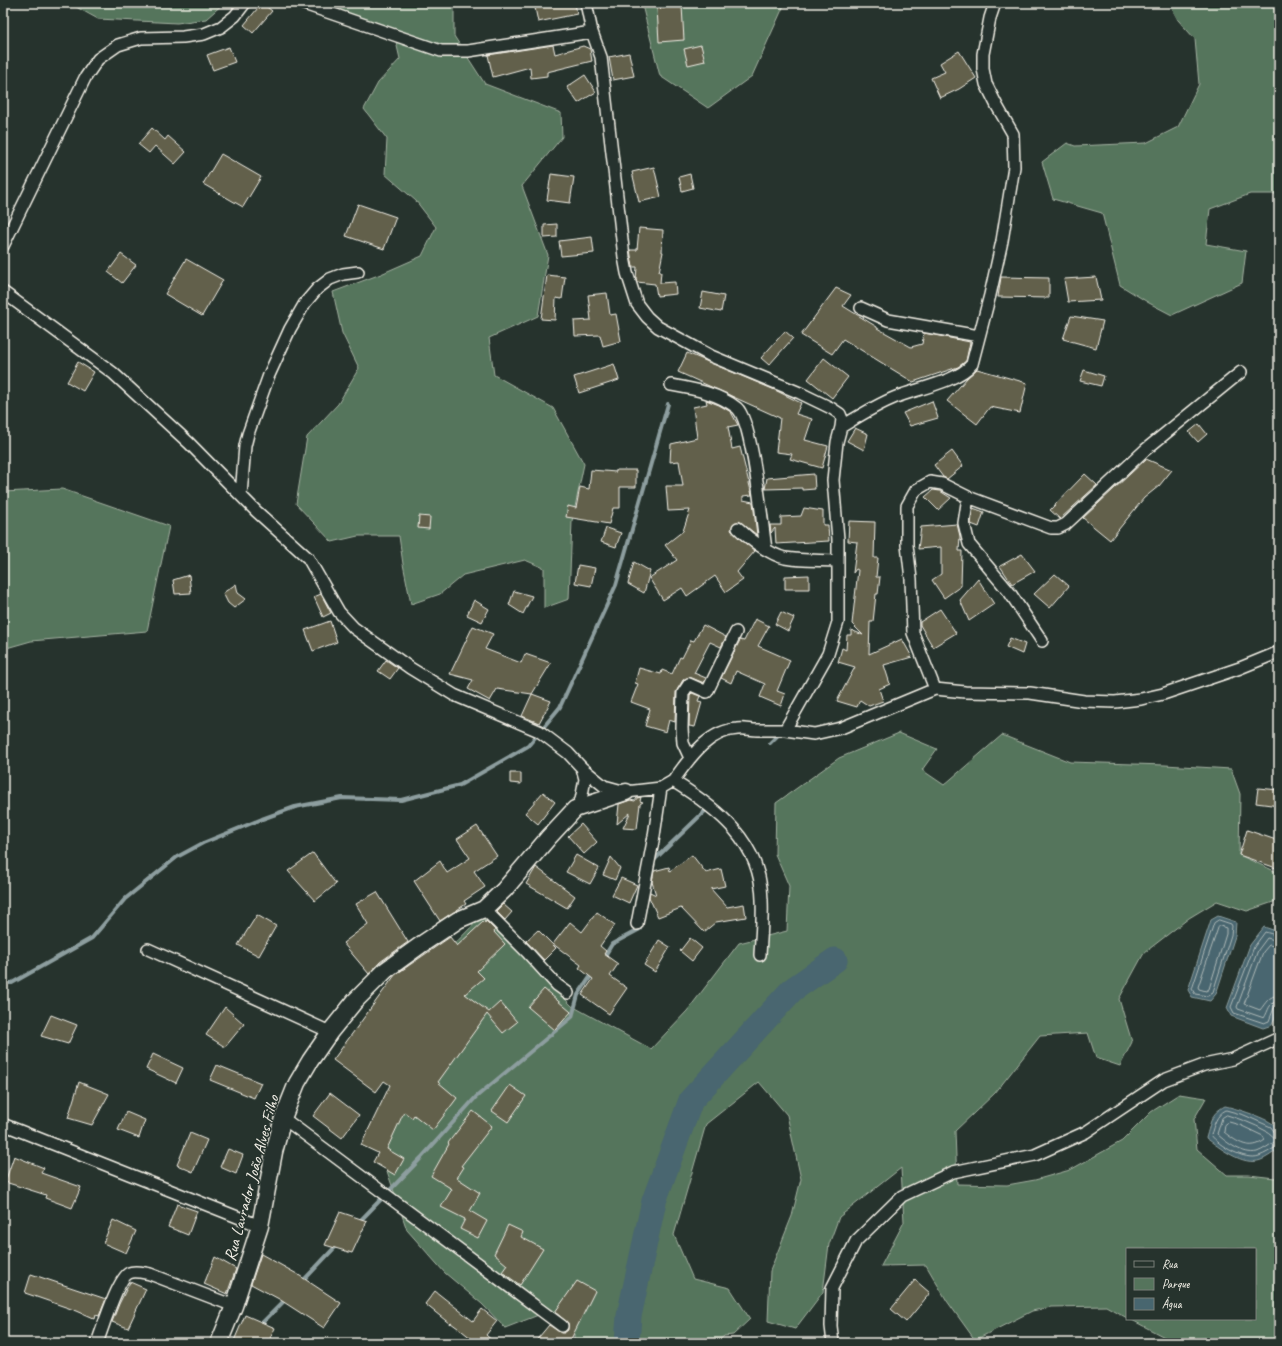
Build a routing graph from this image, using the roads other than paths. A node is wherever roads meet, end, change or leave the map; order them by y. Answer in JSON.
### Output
{"nodes":[{"id":1,"x":245,"y":3,"type":"edge"},
{"id":2,"x":301,"y":3,"type":"edge"},
{"id":3,"x":586,"y":3,"type":"edge"},
{"id":4,"x":995,"y":3,"type":"edge"},
{"id":5,"x":592,"y":32,"type":"junction"},
{"id":6,"x":3,"y":246,"type":"edge"},
{"id":7,"x":358,"y":272,"type":"dead end"},
{"id":8,"x":3,"y":292,"type":"edge"},
{"id":9,"x":860,"y":308,"type":"dead end"},
{"id":10,"x":979,"y":336,"type":"junction"},
{"id":11,"x":1241,"y":372,"type":"dead end"},
{"id":12,"x":671,"y":385,"type":"dead end"},
{"id":13,"x":841,"y":427,"type":"junction"},
{"id":14,"x":240,"y":495,"type":"junction"},
{"id":15,"x":968,"y":497,"type":"junction"},
{"id":16,"x":738,"y":528,"type":"dead end"},
{"id":17,"x":766,"y":549,"type":"junction"},
{"id":18,"x":837,"y":561,"type":"junction"},
{"id":19,"x":736,"y":632,"type":"dead end"},
{"id":20,"x":1042,"y":641,"type":"dead end"},
{"id":21,"x":1279,"y":652,"type":"edge"},
{"id":22,"x":935,"y":689,"type":"junction"},
{"id":23,"x":785,"y":730,"type":"junction"},
{"id":24,"x":690,"y":758,"type":"junction"},
{"id":25,"x":582,"y":768,"type":"junction"},
{"id":26,"x":674,"y":781,"type":"junction"},
{"id":27,"x":660,"y":788,"type":"junction"},
{"id":28,"x":626,"y":792,"type":"junction"},
{"id":29,"x":575,"y":809,"type":"junction"},
{"id":30,"x":484,"y":909,"type":"junction"},
{"id":31,"x":637,"y":924,"type":"dead end"},
{"id":32,"x":148,"y":949,"type":"dead end"},
{"id":33,"x":760,"y":955,"type":"dead end"},
{"id":34,"x":568,"y":993,"type":"dead end"},
{"id":35,"x":330,"y":1032,"type":"junction"},
{"id":36,"x":1279,"y":1038,"type":"edge"},
{"id":37,"x":283,"y":1118,"type":"junction"},
{"id":38,"x":5,"y":1125,"type":"dead end"},
{"id":39,"x":260,"y":1226,"type":"junction"},
{"id":40,"x":234,"y":1306,"type":"junction"},
{"id":41,"x":562,"y":1326,"type":"dead end"},
{"id":42,"x":97,"y":1343,"type":"edge"},
{"id":43,"x":219,"y":1343,"type":"edge"},
{"id":44,"x":833,"y":1343,"type":"edge"}],
"edges":[{"from":1,"to":6,"type":"street"},
{"from":2,"to":5,"type":"street"},
{"from":3,"to":5,"type":"street"},
{"from":4,"to":10,"type":"street"},
{"from":5,"to":13,"type":"street"},
{"from":7,"to":14,"type":"street"},
{"from":8,"to":14,"type":"street"},
{"from":9,"to":10,"type":"street"},
{"from":10,"to":13,"type":"street"},
{"from":11,"to":15,"type":"street"},
{"from":12,"to":17,"type":"street"},
{"from":13,"to":18,"type":"street"},
{"from":14,"to":25,"type":"street"},
{"from":15,"to":20,"type":"street"},
{"from":15,"to":22,"type":"street"},
{"from":16,"to":17,"type":"street"},
{"from":17,"to":18,"type":"street"},
{"from":18,"to":23,"type":"street"},
{"from":19,"to":24,"type":"street"},
{"from":21,"to":22,"type":"street"},
{"from":22,"to":23,"type":"street"},
{"from":23,"to":24,"type":"street"},
{"from":24,"to":26,"type":"street"},
{"from":25,"to":28,"type":"street"},
{"from":25,"to":29,"type":"street"},
{"from":26,"to":27,"type":"street"},
{"from":26,"to":33,"type":"street"},
{"from":27,"to":28,"type":"street"},
{"from":27,"to":31,"type":"street"},
{"from":28,"to":29,"type":"street","name":"Rua Lavrador João Alves Filho"},
{"from":29,"to":30,"type":"street","name":"Rua Lavrador João Alves Filho"},
{"from":30,"to":34,"type":"street"},
{"from":30,"to":35,"type":"street","name":"Rua Lavrador João Alves Filho"},
{"from":32,"to":35,"type":"street"},
{"from":35,"to":37,"type":"street","name":"Rua Lavrador João Alves Filho"},
{"from":36,"to":44,"type":"street"},
{"from":37,"to":39,"type":"street","name":"Rua Lavrador João Alves Filho"},
{"from":37,"to":41,"type":"street"},
{"from":38,"to":39,"type":"street"},
{"from":39,"to":40,"type":"street","name":"Rua Lavrador João Alves Filho"},
{"from":40,"to":42,"type":"street"},
{"from":40,"to":43,"type":"street","name":"Rua Lavrador João Alves Filho"}]}
